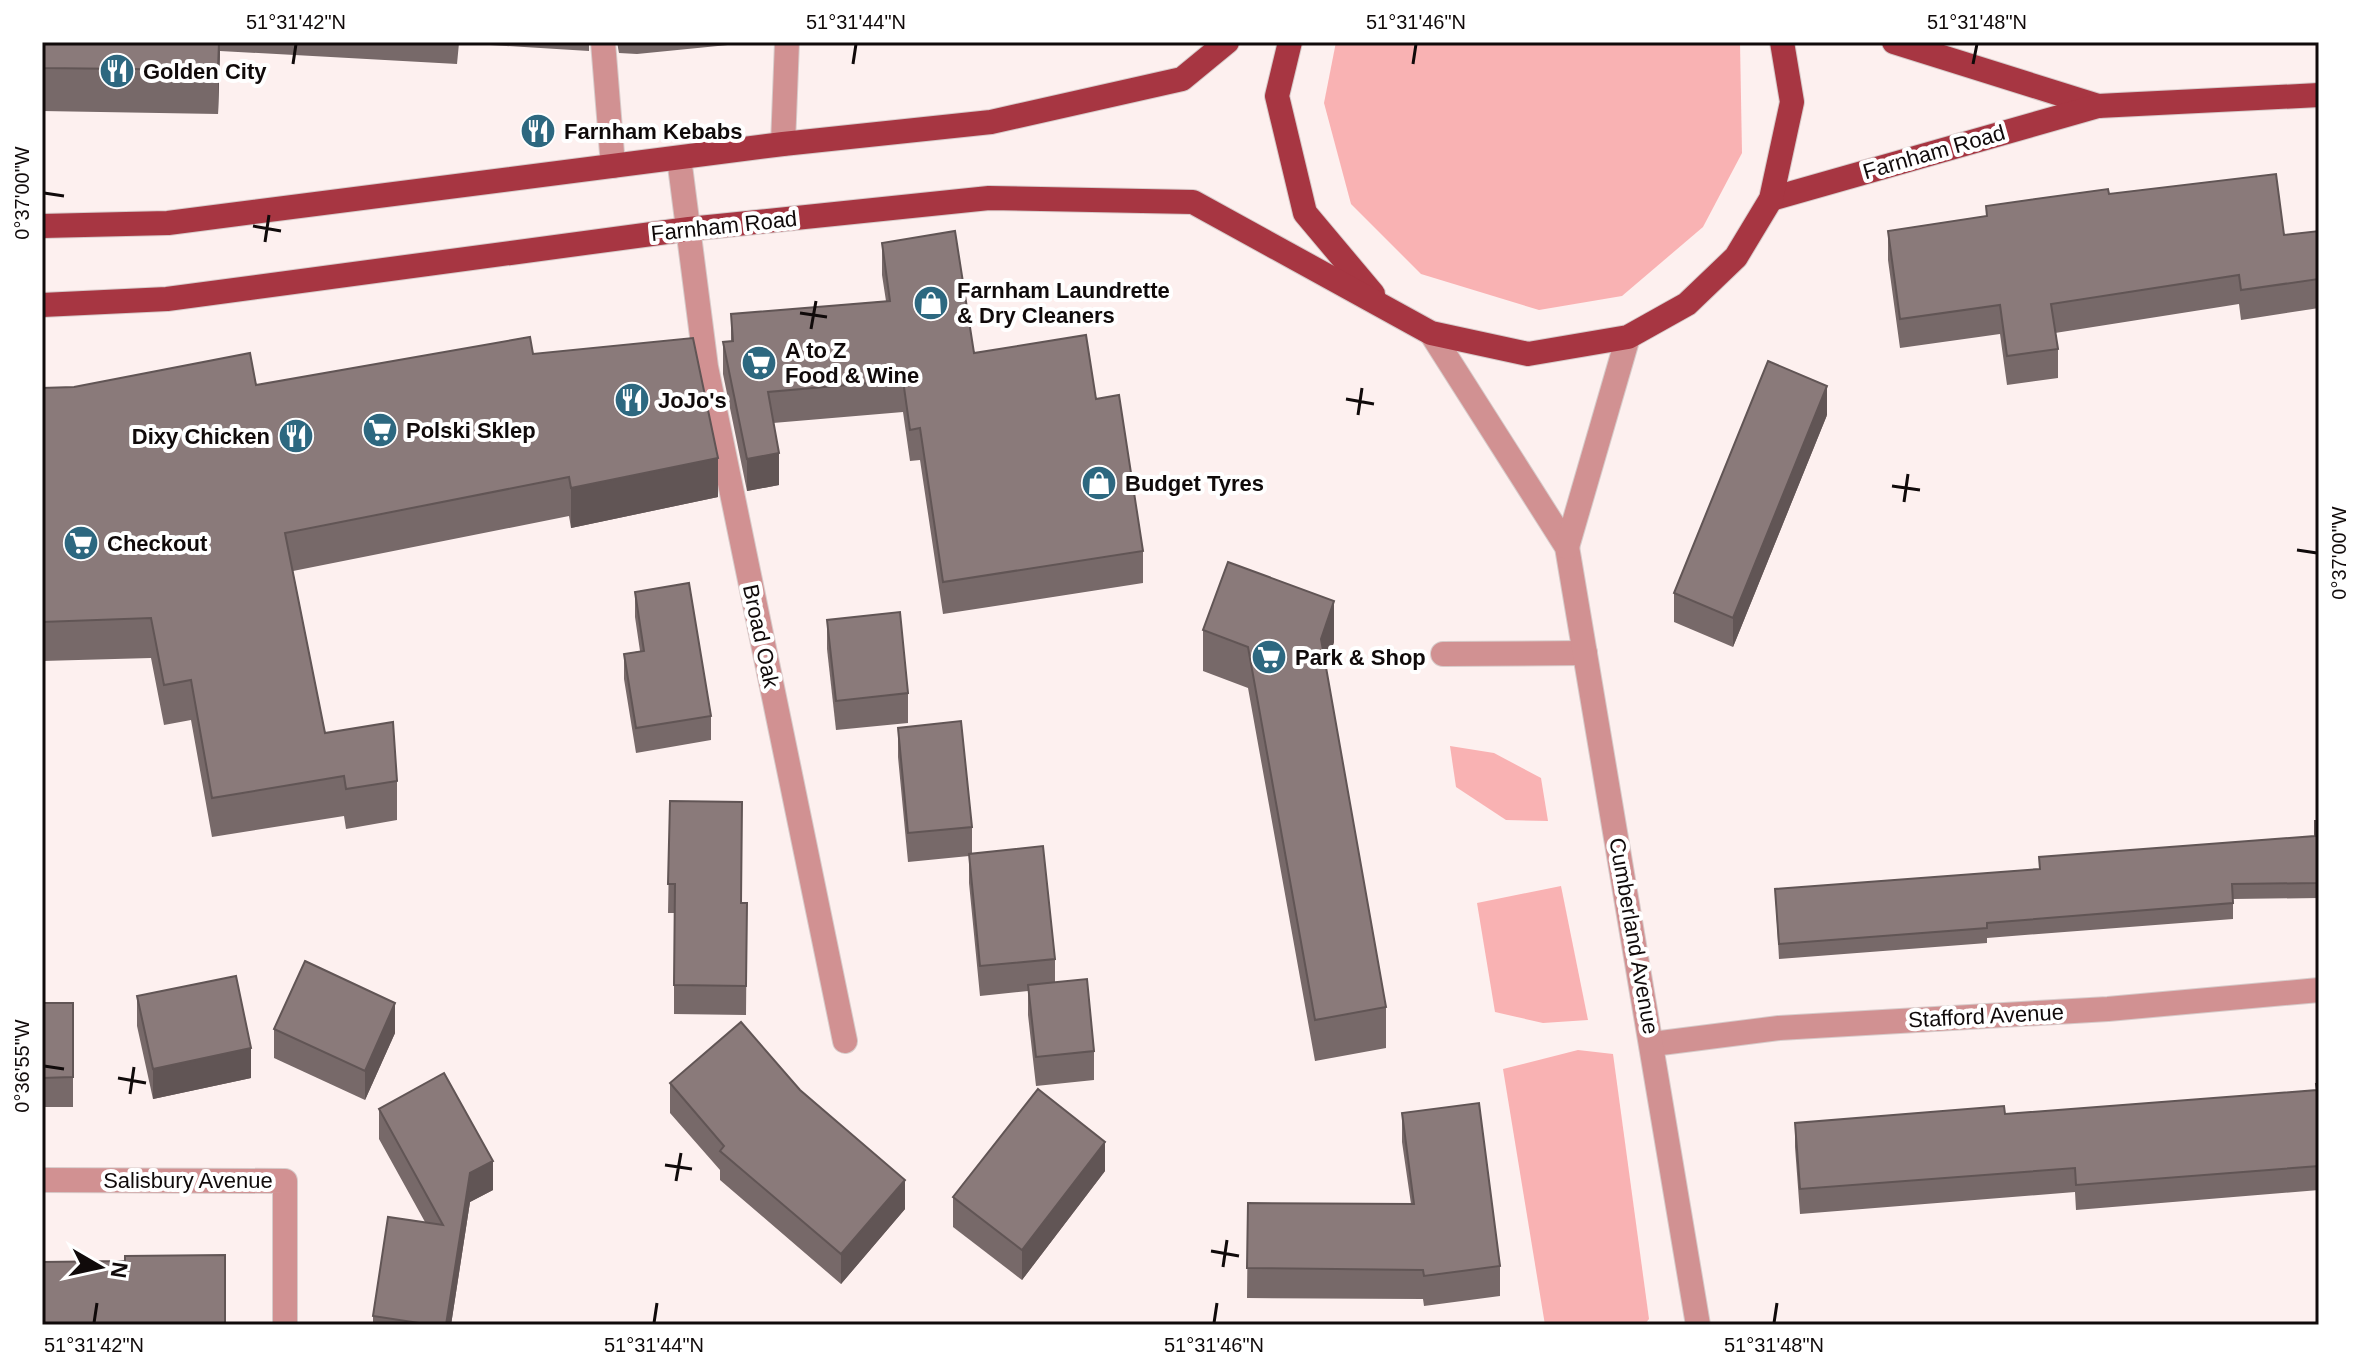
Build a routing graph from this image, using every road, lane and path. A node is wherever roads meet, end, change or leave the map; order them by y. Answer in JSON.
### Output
{"nodes":[{"id":1,"x":603,"y":42,"type":"edge"},
{"id":2,"x":787,"y":42,"type":"edge"},
{"id":3,"x":1227,"y":42,"type":"edge"},
{"id":4,"x":1290,"y":42,"type":"edge"},
{"id":5,"x":1782,"y":42,"type":"edge"},
{"id":6,"x":1894,"y":42,"type":"edge"},
{"id":7,"x":2319,"y":95,"type":"edge"},
{"id":8,"x":2098,"y":106,"type":"junction"},
{"id":9,"x":783,"y":144,"type":"junction"},
{"id":10,"x":679,"y":158,"type":"junction"},
{"id":11,"x":613,"y":166,"type":"junction"},
{"id":12,"x":1771,"y":199,"type":"junction"},
{"id":13,"x":42,"y":226,"type":"edge"},
{"id":14,"x":689,"y":229,"type":"junction"},
{"id":15,"x":42,"y":305,"type":"edge"},
{"id":16,"x":1383,"y":305,"type":"junction"},
{"id":17,"x":1431,"y":333,"type":"junction"},
{"id":18,"x":1628,"y":337,"type":"junction"},
{"id":19,"x":1567,"y":547,"type":"junction"},
{"id":20,"x":1585,"y":653,"type":"junction"},
{"id":21,"x":1443,"y":654,"type":"dead end"},
{"id":22,"x":2319,"y":990,"type":"edge"},
{"id":23,"x":845,"y":1041,"type":"dead end"},
{"id":24,"x":1653,"y":1044,"type":"junction"},
{"id":25,"x":42,"y":1180,"type":"edge"},
{"id":26,"x":285,"y":1325,"type":"edge"},
{"id":27,"x":1698,"y":1325,"type":"edge"}],
"edges":[{"from":1,"to":11,"type":"street"},
{"from":2,"to":9,"type":"street"},
{"from":3,"to":9,"type":"main road"},
{"from":4,"to":16,"type":"main road","name":"Farnham Road"},
{"from":5,"to":12,"type":"main road","name":"Farnham Road"},
{"from":6,"to":8,"type":"main road","name":"Farnham Road"},
{"from":7,"to":8,"type":"main road","name":"Farnham Road"},
{"from":8,"to":12,"type":"main road","name":"Farnham Road"},
{"from":9,"to":10,"type":"main road"},
{"from":10,"to":11,"type":"main road"},
{"from":10,"to":14,"type":"street","name":"Broad Oak"},
{"from":11,"to":13,"type":"main road"},
{"from":12,"to":18,"type":"main road","name":"Farnham Road"},
{"from":14,"to":15,"type":"main road","name":"Farnham Road"},
{"from":14,"to":16,"type":"main road","name":"Farnham Road"},
{"from":14,"to":23,"type":"street","name":"Broad Oak"},
{"from":16,"to":17,"type":"main road","name":"Farnham Road"},
{"from":17,"to":18,"type":"main road","name":"Farnham Road"},
{"from":17,"to":19,"type":"street","name":"Cumberland Avenue"},
{"from":18,"to":19,"type":"street","name":"Cumberland Avenue"},
{"from":19,"to":20,"type":"street","name":"Cumberland Avenue"},
{"from":20,"to":21,"type":"street"},
{"from":20,"to":24,"type":"street","name":"Cumberland Avenue"},
{"from":22,"to":24,"type":"street","name":"Stafford Avenue"},
{"from":24,"to":27,"type":"street","name":"Cumberland Avenue"},
{"from":25,"to":26,"type":"street","name":"Salisbury Avenue"}]}
